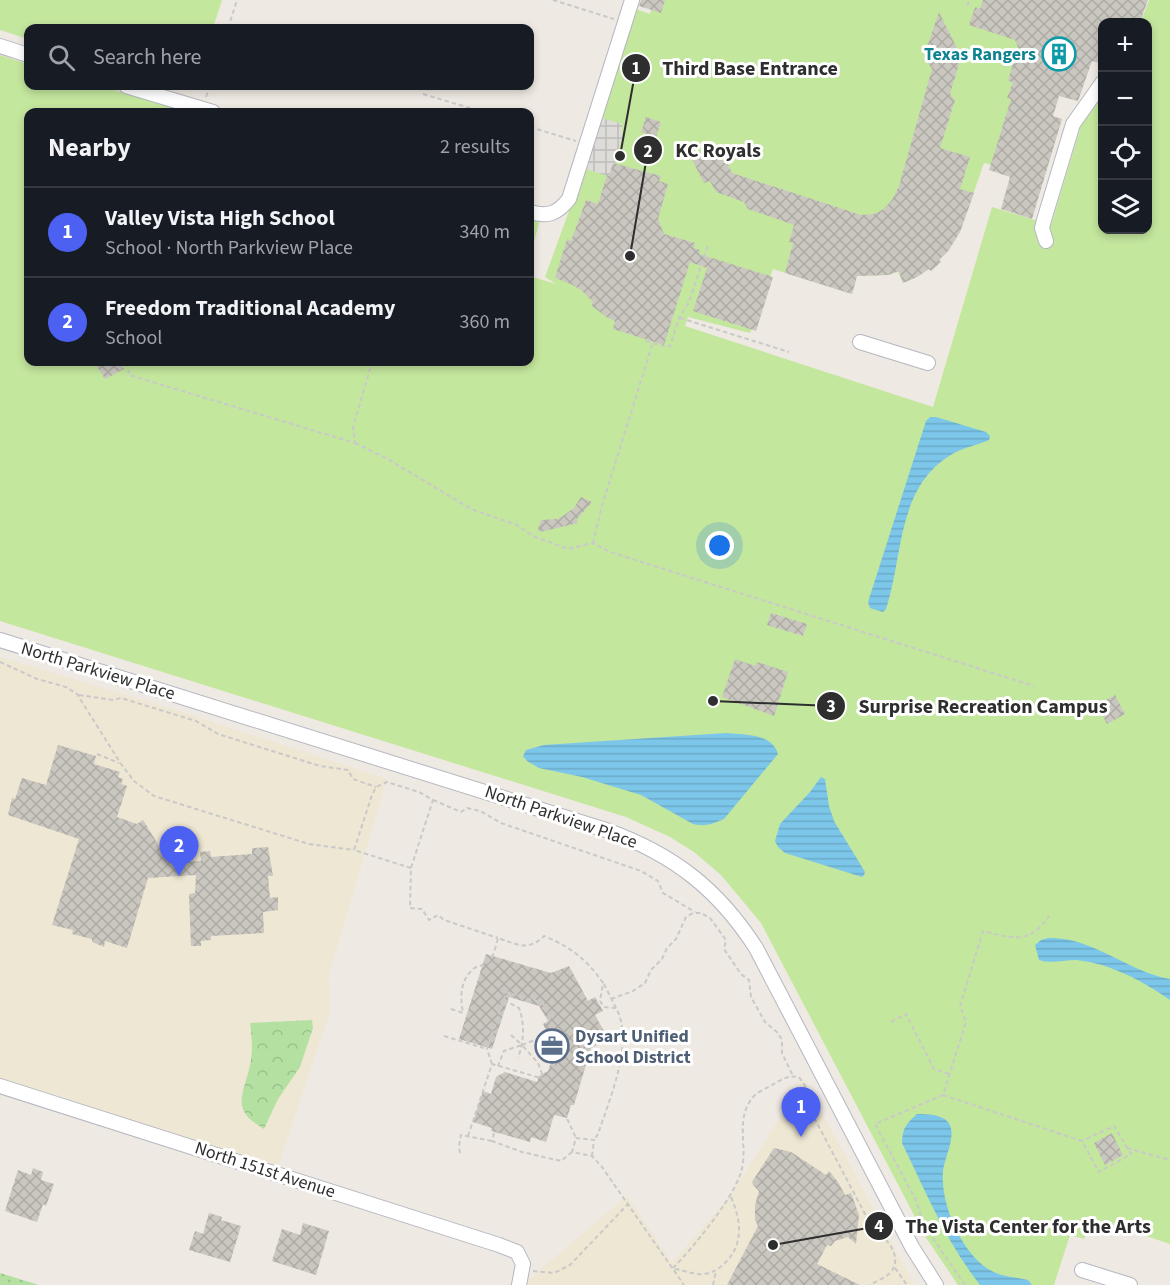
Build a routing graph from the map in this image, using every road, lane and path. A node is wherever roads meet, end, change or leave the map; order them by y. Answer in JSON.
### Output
{"nodes":[{"id":1,"x":237,"y":0,"type":"edge"},
{"id":2,"x":553,"y":0,"type":"edge"},
{"id":3,"x":632,"y":0,"type":"edge"},
{"id":4,"x":970,"y":0,"type":"edge"},
{"id":5,"x":967,"y":6,"type":"dead end"},
{"id":6,"x":625,"y":22,"type":"junction"},
{"id":7,"x":229,"y":24,"type":"edge"},
{"id":8,"x":0,"y":46,"type":"edge"},
{"id":9,"x":24,"y":54,"type":"edge"},
{"id":10,"x":1098,"y":88,"type":"edge"},
{"id":11,"x":142,"y":90,"type":"edge"},
{"id":12,"x":210,"y":90,"type":"edge"},
{"id":13,"x":423,"y":94,"type":"dead end"},
{"id":14,"x":209,"y":107,"type":"edge"},
{"id":15,"x":470,"y":108,"type":"edge"},
{"id":16,"x":534,"y":128,"type":"edge"},
{"id":17,"x":587,"y":143,"type":"junction"},
{"id":18,"x":534,"y":213,"type":"edge"},
{"id":19,"x":1046,"y":241,"type":"dead end"},
{"id":20,"x":708,"y":245,"type":"dead end"},
{"id":21,"x":679,"y":318,"type":"junction"},
{"id":22,"x":646,"y":341,"type":"dead end"},
{"id":23,"x":653,"y":342,"type":"junction"},
{"id":24,"x":860,"y":342,"type":"dead end"},
{"id":25,"x":789,"y":352,"type":"dead end"},
{"id":26,"x":928,"y":363,"type":"dead end"},
{"id":27,"x":127,"y":366,"type":"edge"},
{"id":28,"x":371,"y":366,"type":"edge"},
{"id":29,"x":355,"y":443,"type":"junction"},
{"id":30,"x":593,"y":543,"type":"junction"},
{"id":31,"x":0,"y":640,"type":"edge"},
{"id":32,"x":0,"y":662,"type":"edge"},
{"id":33,"x":1034,"y":686,"type":"dead end"},
{"id":34,"x":77,"y":694,"type":"junction"},
{"id":35,"x":97,"y":754,"type":"dead end"},
{"id":36,"x":121,"y":764,"type":"junction"},
{"id":37,"x":376,"y":787,"type":"junction"},
{"id":38,"x":433,"y":800,"type":"junction"},
{"id":39,"x":354,"y":850,"type":"junction"},
{"id":40,"x":411,"y":868,"type":"junction"},
{"id":41,"x":695,"y":912,"type":"junction"},
{"id":42,"x":1049,"y":916,"type":"dead end"},
{"id":43,"x":498,"y":938,"type":"junction"},
{"id":44,"x":603,"y":983,"type":"junction"},
{"id":45,"x":611,"y":999,"type":"junction"},
{"id":46,"x":504,"y":1000,"type":"junction"},
{"id":47,"x":616,"y":1008,"type":"junction"},
{"id":48,"x":451,"y":1009,"type":"dead end"},
{"id":49,"x":891,"y":1022,"type":"dead end"},
{"id":50,"x":555,"y":1029,"type":"junction"},
{"id":51,"x":511,"y":1035,"type":"dead end"},
{"id":52,"x":444,"y":1036,"type":"dead end"},
{"id":53,"x":522,"y":1045,"type":"junction"},
{"id":54,"x":487,"y":1049,"type":"junction"},
{"id":55,"x":518,"y":1058,"type":"dead end"},
{"id":56,"x":492,"y":1064,"type":"junction"},
{"id":57,"x":498,"y":1066,"type":"junction"},
{"id":58,"x":949,"y":1074,"type":"junction"},
{"id":59,"x":793,"y":1076,"type":"junction"},
{"id":60,"x":544,"y":1079,"type":"junction"},
{"id":61,"x":0,"y":1086,"type":"edge"},
{"id":62,"x":943,"y":1095,"type":"junction"},
{"id":63,"x":564,"y":1112,"type":"dead end"},
{"id":64,"x":494,"y":1133,"type":"dead end"},
{"id":65,"x":468,"y":1136,"type":"junction"},
{"id":66,"x":576,"y":1138,"type":"junction"},
{"id":67,"x":594,"y":1140,"type":"junction"},
{"id":68,"x":492,"y":1141,"type":"junction"},
{"id":69,"x":1082,"y":1141,"type":"junction"},
{"id":70,"x":1128,"y":1148,"type":"junction"},
{"id":71,"x":572,"y":1152,"type":"junction"},
{"id":72,"x":460,"y":1153,"type":"dead end"},
{"id":73,"x":592,"y":1156,"type":"junction"},
{"id":74,"x":1170,"y":1160,"type":"edge"},
{"id":75,"x":730,"y":1195,"type":"junction"},
{"id":76,"x":628,"y":1204,"type":"junction"},
{"id":77,"x":522,"y":1267,"type":"junction"},
{"id":78,"x":674,"y":1268,"type":"junction"},
{"id":79,"x":894,"y":1268,"type":"junction"},
{"id":80,"x":1082,"y":1270,"type":"dead end"},
{"id":81,"x":716,"y":1271,"type":"junction"},
{"id":82,"x":519,"y":1285,"type":"edge"},
{"id":83,"x":684,"y":1285,"type":"edge"},
{"id":84,"x":713,"y":1285,"type":"edge"},
{"id":85,"x":870,"y":1285,"type":"edge"},
{"id":86,"x":907,"y":1285,"type":"edge"},
{"id":87,"x":936,"y":1285,"type":"edge"},
{"id":88,"x":965,"y":1285,"type":"edge"},
{"id":89,"x":1130,"y":1285,"type":"edge"}],
"edges":[{"from":1,"to":7,"type":"path"},
{"from":2,"to":6,"type":"path"},
{"from":3,"to":6,"type":"street"},
{"from":4,"to":5,"type":"path"},
{"from":6,"to":17,"type":"street"},
{"from":8,"to":9,"type":"street"},
{"from":10,"to":19,"type":"street"},
{"from":11,"to":14,"type":"street"},
{"from":12,"to":14,"type":"path"},
{"from":13,"to":15,"type":"path"},
{"from":16,"to":17,"type":"path"},
{"from":17,"to":18,"type":"street"},
{"from":20,"to":21,"type":"path"},
{"from":21,"to":23,"type":"path"},
{"from":21,"to":25,"type":"path"},
{"from":22,"to":23,"type":"path"},
{"from":23,"to":30,"type":"path"},
{"from":24,"to":26,"type":"street"},
{"from":27,"to":29,"type":"path"},
{"from":28,"to":29,"type":"path"},
{"from":29,"to":30,"type":"path"},
{"from":30,"to":33,"type":"path"},
{"from":31,"to":87,"type":"street","name":"North Parkview Place"},
{"from":32,"to":34,"type":"path"},
{"from":34,"to":36,"type":"path"},
{"from":34,"to":37,"type":"path"},
{"from":35,"to":36,"type":"path"},
{"from":36,"to":39,"type":"path"},
{"from":37,"to":38,"type":"path"},
{"from":37,"to":39,"type":"path"},
{"from":38,"to":40,"type":"path"},
{"from":38,"to":41,"type":"path"},
{"from":39,"to":40,"type":"path"},
{"from":40,"to":43,"type":"path"},
{"from":41,"to":45,"type":"path"},
{"from":41,"to":59,"type":"path"},
{"from":42,"to":58,"type":"path"},
{"from":43,"to":44,"type":"path"},
{"from":43,"to":48,"type":"path"},
{"from":44,"to":45,"type":"path"},
{"from":44,"to":47,"type":"path"},
{"from":45,"to":47,"type":"path"},
{"from":46,"to":50,"type":"path"},
{"from":46,"to":53,"type":"path"},
{"from":46,"to":54,"type":"path"},
{"from":47,"to":67,"type":"path"},
{"from":49,"to":58,"type":"path"},
{"from":50,"to":53,"type":"path"},
{"from":50,"to":60,"type":"path"},
{"from":51,"to":53,"type":"path"},
{"from":52,"to":54,"type":"path"},
{"from":53,"to":55,"type":"path"},
{"from":53,"to":57,"type":"path"},
{"from":53,"to":60,"type":"path"},
{"from":54,"to":56,"type":"path"},
{"from":56,"to":57,"type":"path"},
{"from":56,"to":65,"type":"path"},
{"from":57,"to":60,"type":"path"},
{"from":58,"to":62,"type":"path"},
{"from":59,"to":75,"type":"path"},
{"from":59,"to":79,"type":"path"},
{"from":61,"to":77,"type":"street","name":"North 151st Avenue"},
{"from":62,"to":69,"type":"path"},
{"from":62,"to":88,"type":"path"},
{"from":63,"to":66,"type":"path"},
{"from":64,"to":68,"type":"path"},
{"from":65,"to":68,"type":"path"},
{"from":65,"to":72,"type":"path"},
{"from":66,"to":67,"type":"path"},
{"from":66,"to":71,"type":"path"},
{"from":67,"to":73,"type":"path"},
{"from":68,"to":71,"type":"path"},
{"from":69,"to":70,"type":"path"},
{"from":69,"to":70,"type":"path"},
{"from":70,"to":74,"type":"path"},
{"from":71,"to":73,"type":"path"},
{"from":73,"to":76,"type":"path"},
{"from":75,"to":78,"type":"path"},
{"from":75,"to":81,"type":"path"},
{"from":76,"to":77,"type":"path"},
{"from":76,"to":78,"type":"path"},
{"from":77,"to":82,"type":"street"},
{"from":78,"to":81,"type":"path"},
{"from":78,"to":83,"type":"path"},
{"from":79,"to":85,"type":"path"},
{"from":79,"to":86,"type":"path"},
{"from":80,"to":89,"type":"street"},
{"from":81,"to":84,"type":"path"}]}
